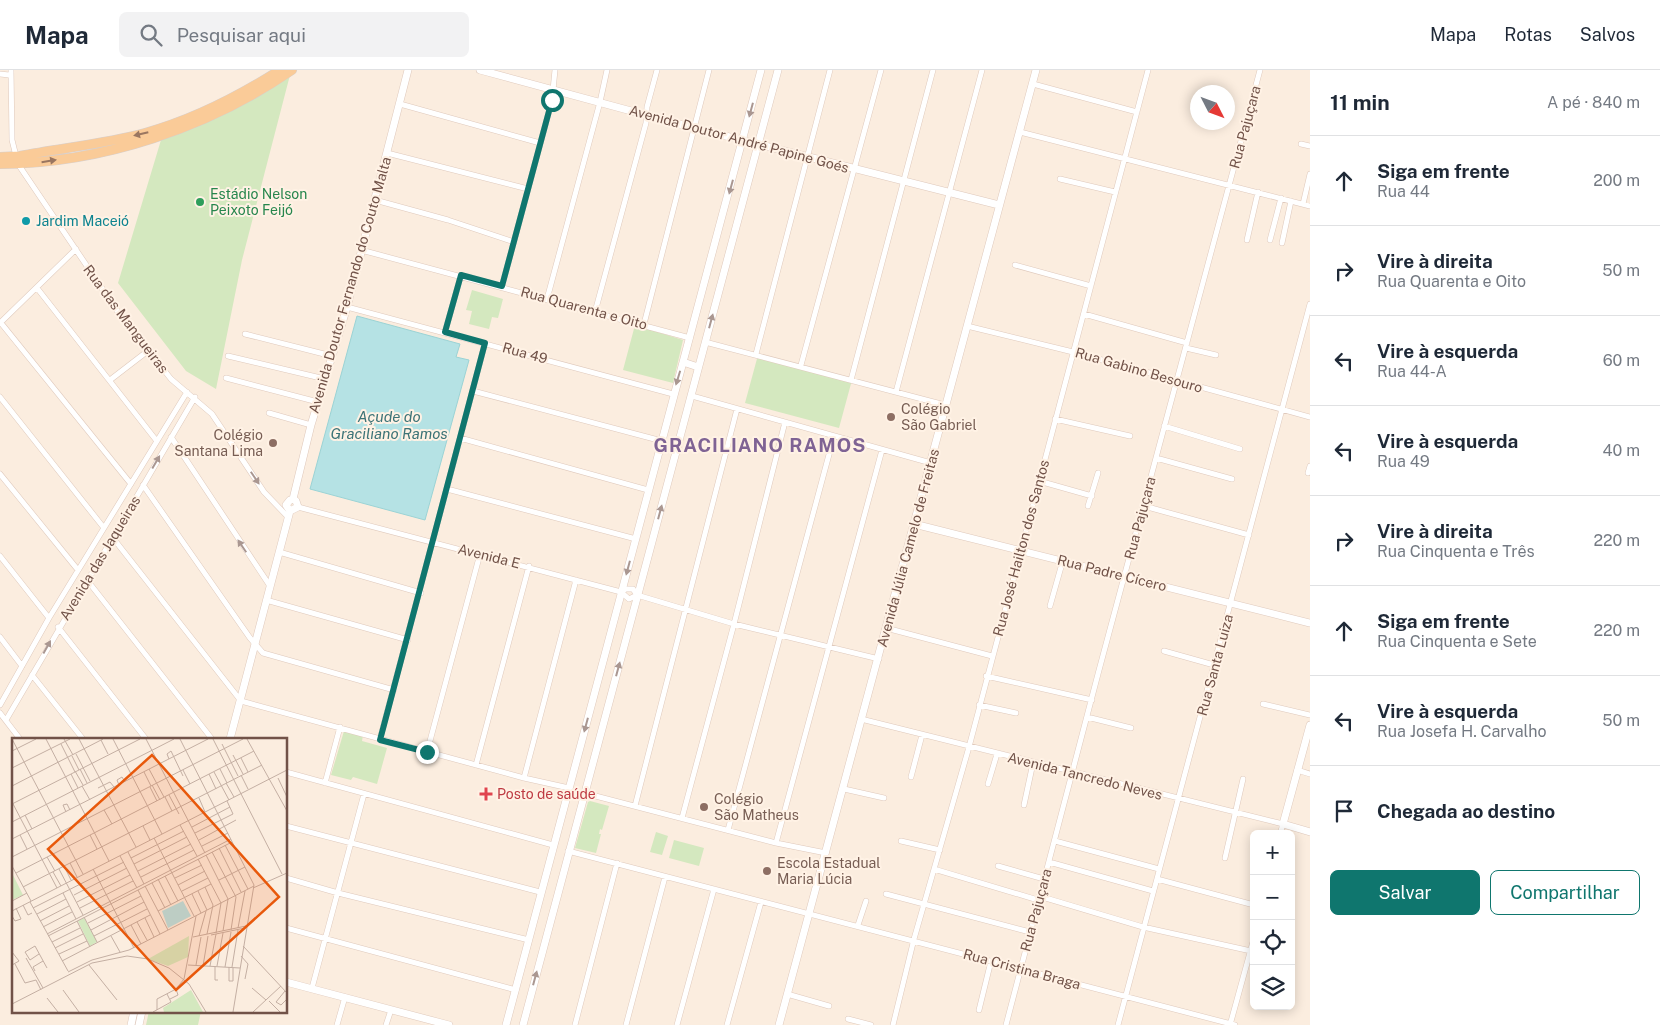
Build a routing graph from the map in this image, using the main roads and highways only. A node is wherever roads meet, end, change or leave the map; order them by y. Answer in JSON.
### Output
{"nodes":[{"id":1,"x":280,"y":70,"type":"edge"},
{"id":2,"x":292,"y":70,"type":"edge"},
{"id":3,"x":0,"y":157,"type":"edge"},
{"id":4,"x":16,"y":160,"type":"junction"},
{"id":5,"x":0,"y":164,"type":"edge"}],
"edges":[{"from":1,"to":4,"type":"main road","one_way":true},
{"from":4,"to":2,"type":"main road","one_way":true},
{"from":3,"to":4,"type":"main road"},
{"from":4,"to":5,"type":"main road"}]}
